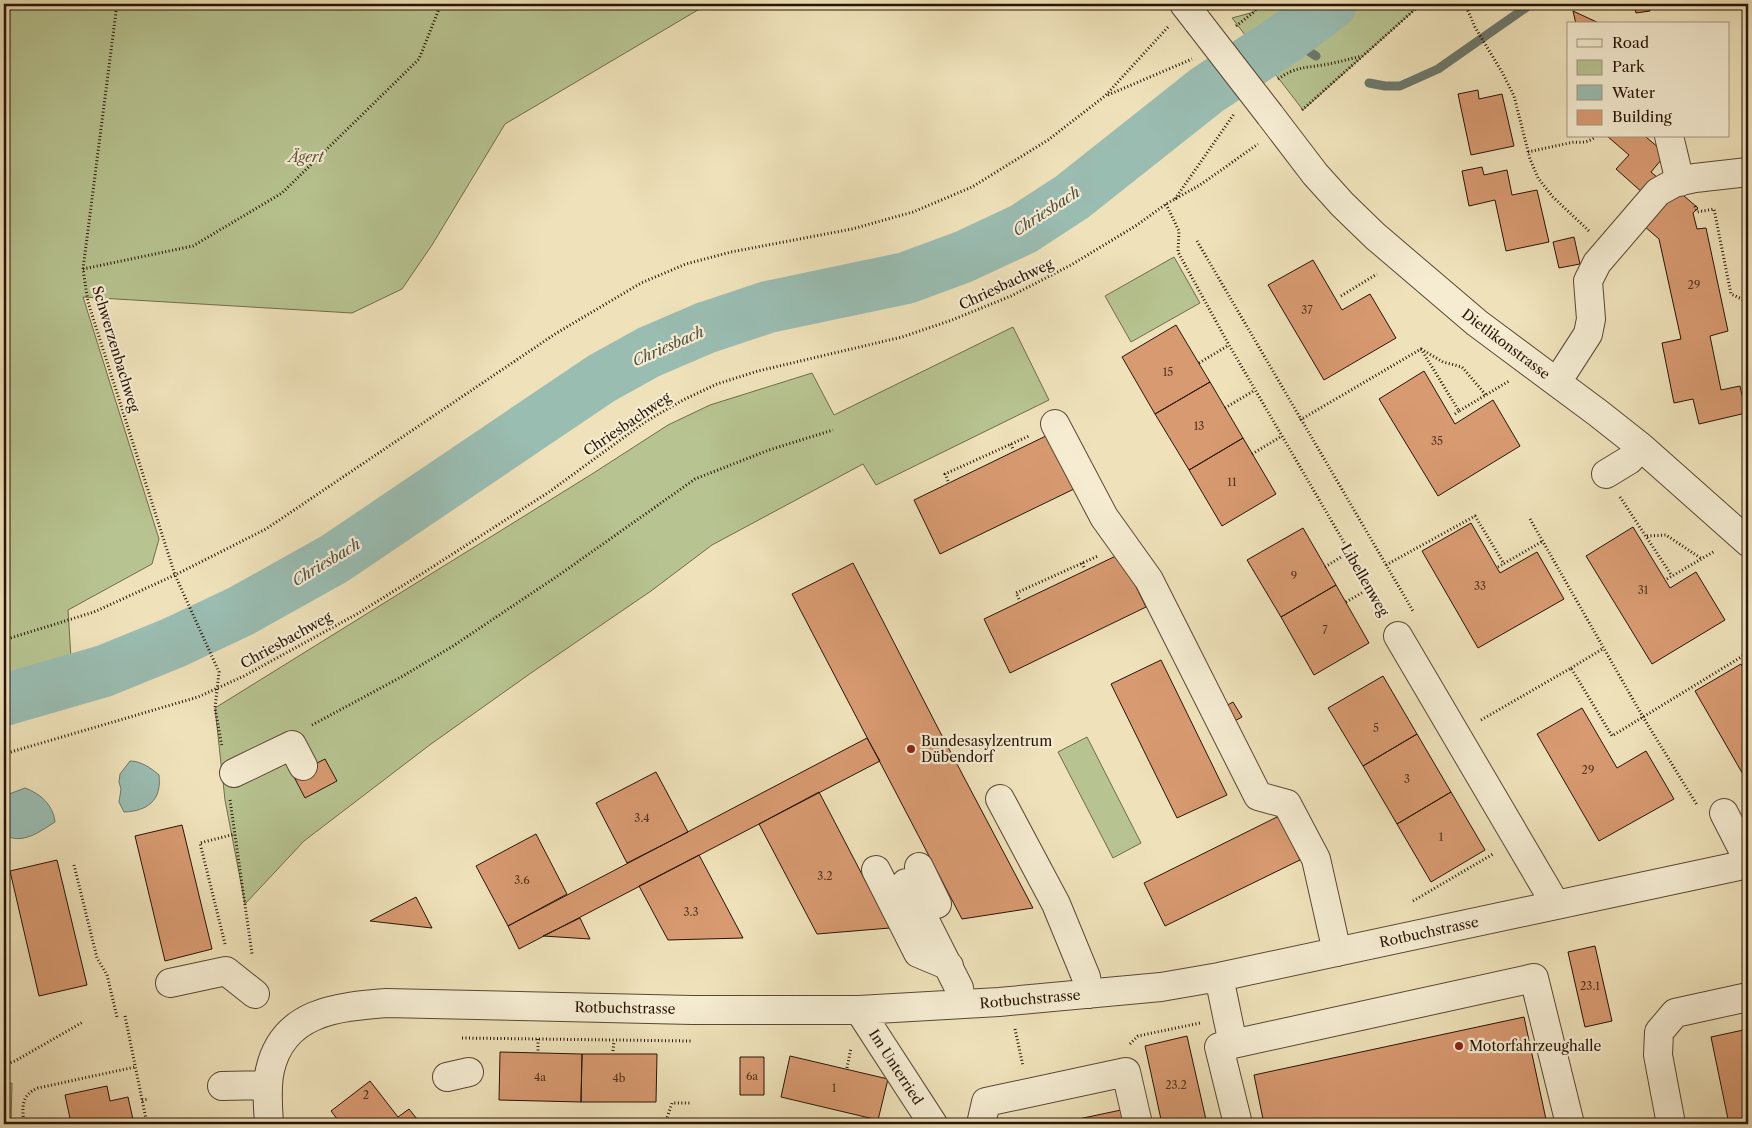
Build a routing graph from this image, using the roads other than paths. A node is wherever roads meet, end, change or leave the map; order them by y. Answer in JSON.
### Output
{"nodes":[{"id":1,"x":1191,"y":12,"type":"edge"},
{"id":2,"x":1670,"y":138,"type":"edge"},
{"id":3,"x":1733,"y":170,"type":"edge"},
{"id":4,"x":1685,"y":180,"type":"junction"},
{"id":5,"x":1556,"y":382,"type":"junction"},
{"id":6,"x":1055,"y":424,"type":"road end"},
{"id":7,"x":1641,"y":447,"type":"junction"},
{"id":8,"x":1606,"y":474,"type":"road end"},
{"id":9,"x":1748,"y":542,"type":"edge"},
{"id":10,"x":1407,"y":626,"type":"road end"},
{"id":11,"x":298,"y":756,"type":"road end"},
{"id":12,"x":229,"y":775,"type":"road end"},
{"id":13,"x":1000,"y":799,"type":"dead end"},
{"id":14,"x":1724,"y":813,"type":"dead end"},
{"id":15,"x":1748,"y":860,"type":"edge"},
{"id":16,"x":1748,"y":864,"type":"edge"},
{"id":17,"x":876,"y":870,"type":"dead end"},
{"id":18,"x":912,"y":875,"type":"dead end"},
{"id":19,"x":1556,"y":905,"type":"junction"},
{"id":20,"x":1336,"y":952,"type":"junction"},
{"id":21,"x":949,"y":966,"type":"junction"},
{"id":22,"x":1219,"y":977,"type":"junction"},
{"id":23,"x":170,"y":982,"type":"dead end"},
{"id":24,"x":255,"y":994,"type":"road end"},
{"id":25,"x":1089,"y":994,"type":"junction"},
{"id":26,"x":1748,"y":997,"type":"edge"},
{"id":27,"x":961,"y":1004,"type":"junction"},
{"id":28,"x":859,"y":1010,"type":"junction"},
{"id":29,"x":1226,"y":1045,"type":"junction"},
{"id":30,"x":268,"y":1085,"type":"junction"},
{"id":31,"x":222,"y":1086,"type":"dead end"},
{"id":32,"x":269,"y":1124,"type":"edge"},
{"id":33,"x":933,"y":1124,"type":"edge"},
{"id":34,"x":981,"y":1124,"type":"edge"},
{"id":35,"x":1138,"y":1124,"type":"edge"},
{"id":36,"x":1238,"y":1124,"type":"edge"},
{"id":37,"x":1570,"y":1124,"type":"edge"},
{"id":38,"x":1671,"y":1124,"type":"edge"}],
"edges":[{"from":1,"to":5,"type":"street","name":"Dietlikonstrasse","bridge":true},
{"from":2,"to":4,"type":"street"},
{"from":3,"to":4,"type":"street"},
{"from":4,"to":5,"type":"street"},
{"from":5,"to":7,"type":"street","name":"Dietlikonstrasse"},
{"from":6,"to":20,"type":"street"},
{"from":7,"to":8,"type":"street"},
{"from":7,"to":9,"type":"street","name":"Dietlikonstrasse"},
{"from":10,"to":19,"type":"street"},
{"from":11,"to":12,"type":"street"},
{"from":13,"to":25,"type":"street"},
{"from":14,"to":15,"type":"street"},
{"from":16,"to":19,"type":"street","name":"Rotbuchstrasse"},
{"from":17,"to":21,"type":"street"},
{"from":18,"to":21,"type":"street"},
{"from":19,"to":20,"type":"street","name":"Rotbuchstrasse"},
{"from":20,"to":22,"type":"street","name":"Rotbuchstrasse"},
{"from":21,"to":27,"type":"street"},
{"from":22,"to":25,"type":"street","name":"Rotbuchstrasse"},
{"from":22,"to":29,"type":"street"},
{"from":23,"to":24,"type":"street"},
{"from":25,"to":27,"type":"street","name":"Rotbuchstrasse"},
{"from":26,"to":38,"type":"street"},
{"from":27,"to":28,"type":"street","name":"Rotbuchstrasse"},
{"from":28,"to":30,"type":"street","name":"Rotbuchstrasse"},
{"from":28,"to":33,"type":"street","name":"Im Unterried"},
{"from":29,"to":36,"type":"street"},
{"from":29,"to":37,"type":"street"},
{"from":30,"to":31,"type":"street"},
{"from":30,"to":32,"type":"street"},
{"from":34,"to":35,"type":"street"}]}
